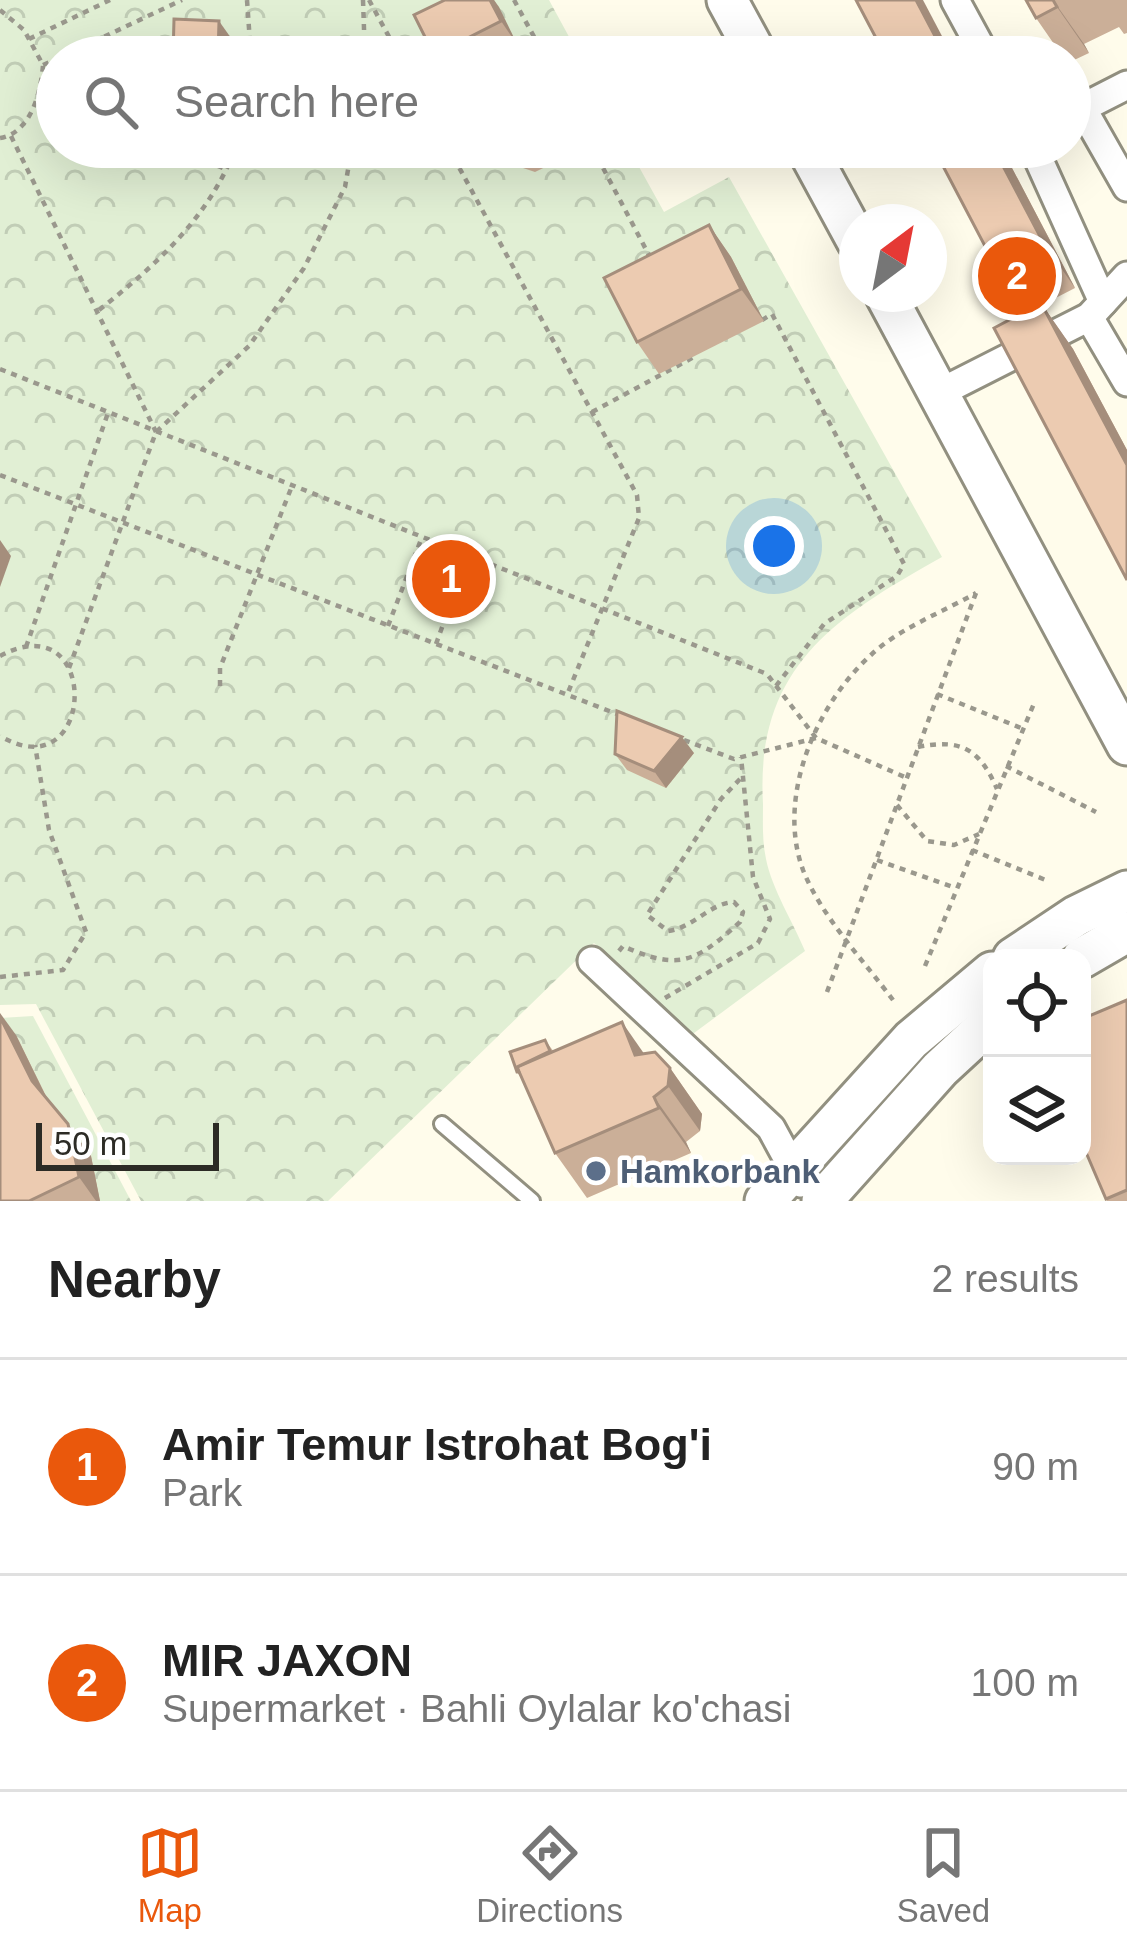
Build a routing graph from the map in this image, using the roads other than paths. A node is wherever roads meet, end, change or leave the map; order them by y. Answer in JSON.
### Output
{"nodes":[{"id":1,"x":728,"y":0,"type":"edge"},
{"id":2,"x":955,"y":0,"type":"edge"},
{"id":3,"x":747,"y":36,"type":"edge"},
{"id":4,"x":975,"y":36,"type":"edge"},
{"id":5,"x":1127,"y":85,"type":"edge"},
{"id":6,"x":1091,"y":103,"type":"edge"},
{"id":7,"x":1091,"y":133,"type":"edge"},
{"id":8,"x":817,"y":168,"type":"edge"},
{"id":9,"x":1041,"y":168,"type":"edge"},
{"id":10,"x":1127,"y":187,"type":"edge"},
{"id":11,"x":839,"y":208,"type":"edge"},
{"id":12,"x":1127,"y":276,"type":"edge"},
{"id":13,"x":1096,"y":310,"type":"junction"},
{"id":14,"x":895,"y":312,"type":"edge"},
{"id":15,"x":1127,"y":382,"type":"edge"},
{"id":16,"x":938,"y":393,"type":"junction"},
{"id":17,"x":1127,"y":745,"type":"edge"},
{"id":18,"x":1127,"y":891,"type":"edge"},
{"id":19,"x":1127,"y":932,"type":"edge"},
{"id":20,"x":1026,"y":949,"type":"edge"},
{"id":21,"x":1091,"y":953,"type":"edge"},
{"id":22,"x":606,"y":960,"type":"road end"},
{"id":23,"x":983,"y":980,"type":"edge"},
{"id":24,"x":983,"y":1029,"type":"edge"},
{"id":25,"x":442,"y":1124,"type":"dead end"},
{"id":26,"x":802,"y":1186,"type":"edge"},
{"id":27,"x":532,"y":1201,"type":"edge"},
{"id":28,"x":765,"y":1201,"type":"edge"},
{"id":29,"x":822,"y":1201,"type":"edge"}],
"edges":[{"from":1,"to":3,"type":"main road"},
{"from":2,"to":4,"type":"street"},
{"from":5,"to":6,"type":"street"},
{"from":7,"to":10,"type":"street"},
{"from":8,"to":11,"type":"main road"},
{"from":9,"to":13,"type":"street"},
{"from":12,"to":13,"type":"street"},
{"from":13,"to":15,"type":"street"},
{"from":13,"to":16,"type":"street"},
{"from":14,"to":16,"type":"main road"},
{"from":16,"to":17,"type":"main road"},
{"from":18,"to":20,"type":"main road"},
{"from":19,"to":21,"type":"main road"},
{"from":22,"to":26,"type":"street"},
{"from":23,"to":26,"type":"main road"},
{"from":24,"to":29,"type":"main road"},
{"from":25,"to":27,"type":"lane"},
{"from":26,"to":28,"type":"main road"}]}
